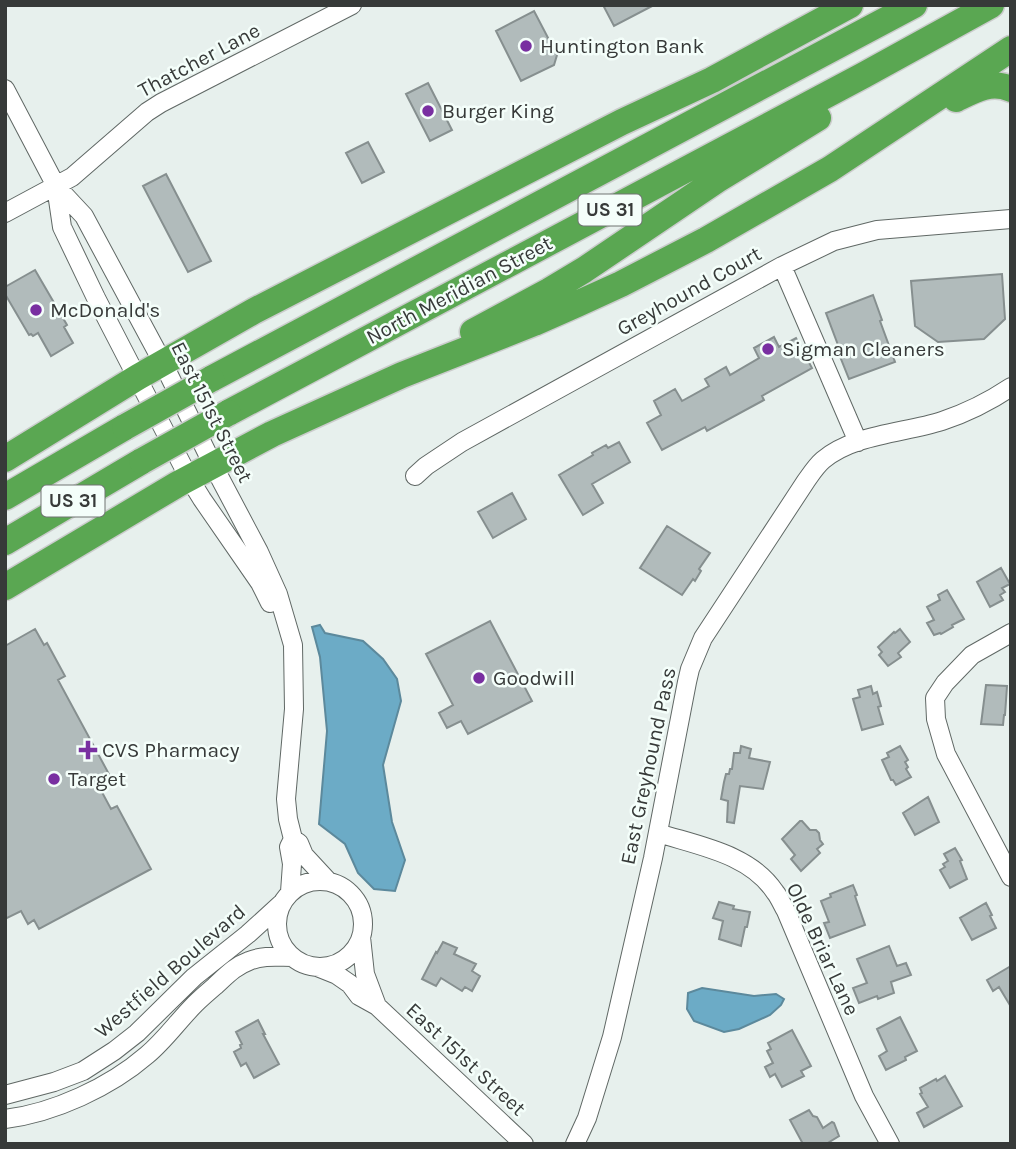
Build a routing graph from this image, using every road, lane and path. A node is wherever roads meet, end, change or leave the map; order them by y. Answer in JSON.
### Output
{"nodes":[{"id":1,"x":352,"y":5,"type":"edge"},
{"id":2,"x":820,"y":5,"type":"edge"},
{"id":3,"x":850,"y":5,"type":"edge"},
{"id":4,"x":914,"y":5,"type":"edge"},
{"id":5,"x":991,"y":5,"type":"edge"},
{"id":6,"x":997,"y":5,"type":"edge"},
{"id":7,"x":1011,"y":48,"type":"edge"},
{"id":8,"x":5,"y":89,"type":"edge"},
{"id":9,"x":1011,"y":89,"type":"edge"},
{"id":10,"x":622,"y":122,"type":"junction"},
{"id":11,"x":870,"y":143,"type":"junction"},
{"id":12,"x":56,"y":186,"type":"junction"},
{"id":13,"x":5,"y":214,"type":"edge"},
{"id":14,"x":1011,"y":219,"type":"edge"},
{"id":15,"x":782,"y":266,"type":"junction"},
{"id":16,"x":163,"y":363,"type":"junction"},
{"id":17,"x":138,"y":377,"type":"junction"},
{"id":18,"x":1011,"y":387,"type":"edge"},
{"id":19,"x":339,"y":403,"type":"junction"},
{"id":20,"x":858,"y":442,"type":"junction"},
{"id":21,"x":5,"y":459,"type":"edge"},
{"id":22,"x":213,"y":465,"type":"junction"},
{"id":23,"x":415,"y":476,"type":"dead end"},
{"id":24,"x":190,"y":478,"type":"junction"},
{"id":25,"x":5,"y":497,"type":"edge"},
{"id":26,"x":5,"y":542,"type":"edge"},
{"id":27,"x":5,"y":587,"type":"edge"},
{"id":28,"x":1011,"y":633,"type":"edge"},
{"id":29,"x":293,"y":672,"type":"junction"},
{"id":30,"x":658,"y":833,"type":"junction"},
{"id":31,"x":293,"y":839,"type":"junction"},
{"id":32,"x":1011,"y":877,"type":"edge"},
{"id":33,"x":329,"y":882,"type":"junction"},
{"id":34,"x":286,"y":898,"type":"junction"},
{"id":35,"x":361,"y":937,"type":"junction"},
{"id":36,"x":292,"y":957,"type":"junction"},
{"id":37,"x":317,"y":967,"type":"junction"},
{"id":38,"x":377,"y":1006,"type":"junction"},
{"id":39,"x":5,"y":1095,"type":"edge"},
{"id":40,"x":5,"y":1119,"type":"edge"},
{"id":41,"x":524,"y":1144,"type":"edge"},
{"id":42,"x":575,"y":1144,"type":"edge"},
{"id":43,"x":890,"y":1144,"type":"edge"}],
"edges":[{"from":1,"to":12,"type":"street","name":"Thatcher Lane"},
{"from":2,"to":10,"type":"highway"},
{"from":3,"to":10,"type":"highway"},
{"from":4,"to":25,"type":"highway","name":"North Meridian Street","number":"US 31","bridge":true},
{"from":5,"to":26,"type":"highway","name":"North Meridian Street","number":"US 31","bridge":true},
{"from":6,"to":19,"type":"highway"},
{"from":7,"to":11,"type":"highway"},
{"from":8,"to":12,"type":"street","name":"East 151st Street"},
{"from":9,"to":11,"type":"highway"},
{"from":10,"to":16,"type":"highway"},
{"from":11,"to":19,"type":"highway"},
{"from":12,"to":13,"type":"street","name":"Thatcher Lane"},
{"from":12,"to":16,"type":"street","name":"East 151st Street"},
{"from":12,"to":17,"type":"street","name":"East 151st Street"},
{"from":14,"to":15,"type":"street","name":"Greyhound Court"},
{"from":15,"to":20,"type":"street"},
{"from":15,"to":23,"type":"street","name":"Greyhound Court"},
{"from":16,"to":17,"type":"highway"},
{"from":16,"to":22,"type":"street","name":"East 151st Street"},
{"from":17,"to":21,"type":"highway"},
{"from":17,"to":24,"type":"street","name":"East 151st Street"},
{"from":18,"to":20,"type":"street","name":"East Greyhound Pass"},
{"from":19,"to":22,"type":"highway"},
{"from":20,"to":30,"type":"street","name":"East Greyhound Pass"},
{"from":22,"to":24,"type":"highway"},
{"from":22,"to":29,"type":"street","name":"East 151st Street"},
{"from":24,"to":27,"type":"highway"},
{"from":24,"to":29,"type":"street","name":"East 151st Street"},
{"from":28,"to":32,"type":"street"},
{"from":29,"to":31,"type":"street","name":"East 151st Street"},
{"from":30,"to":42,"type":"street","name":"East Greyhound Pass"},
{"from":30,"to":43,"type":"street","name":"Olde Briar Lane"},
{"from":31,"to":33,"type":"street","name":"East 151st Street"},
{"from":31,"to":34,"type":"street","name":"East 151st Street"},
{"from":33,"to":34,"type":"street"},
{"from":33,"to":35,"type":"street"},
{"from":34,"to":36,"type":"street"},
{"from":34,"to":39,"type":"street","name":"Westfield Boulevard"},
{"from":35,"to":37,"type":"street"},
{"from":35,"to":38,"type":"street","name":"East 151st Street"},
{"from":36,"to":37,"type":"street"},
{"from":36,"to":40,"type":"street","name":"Westfield Boulevard"},
{"from":37,"to":38,"type":"street","name":"East 151st Street"},
{"from":38,"to":41,"type":"street","name":"East 151st Street"}]}
